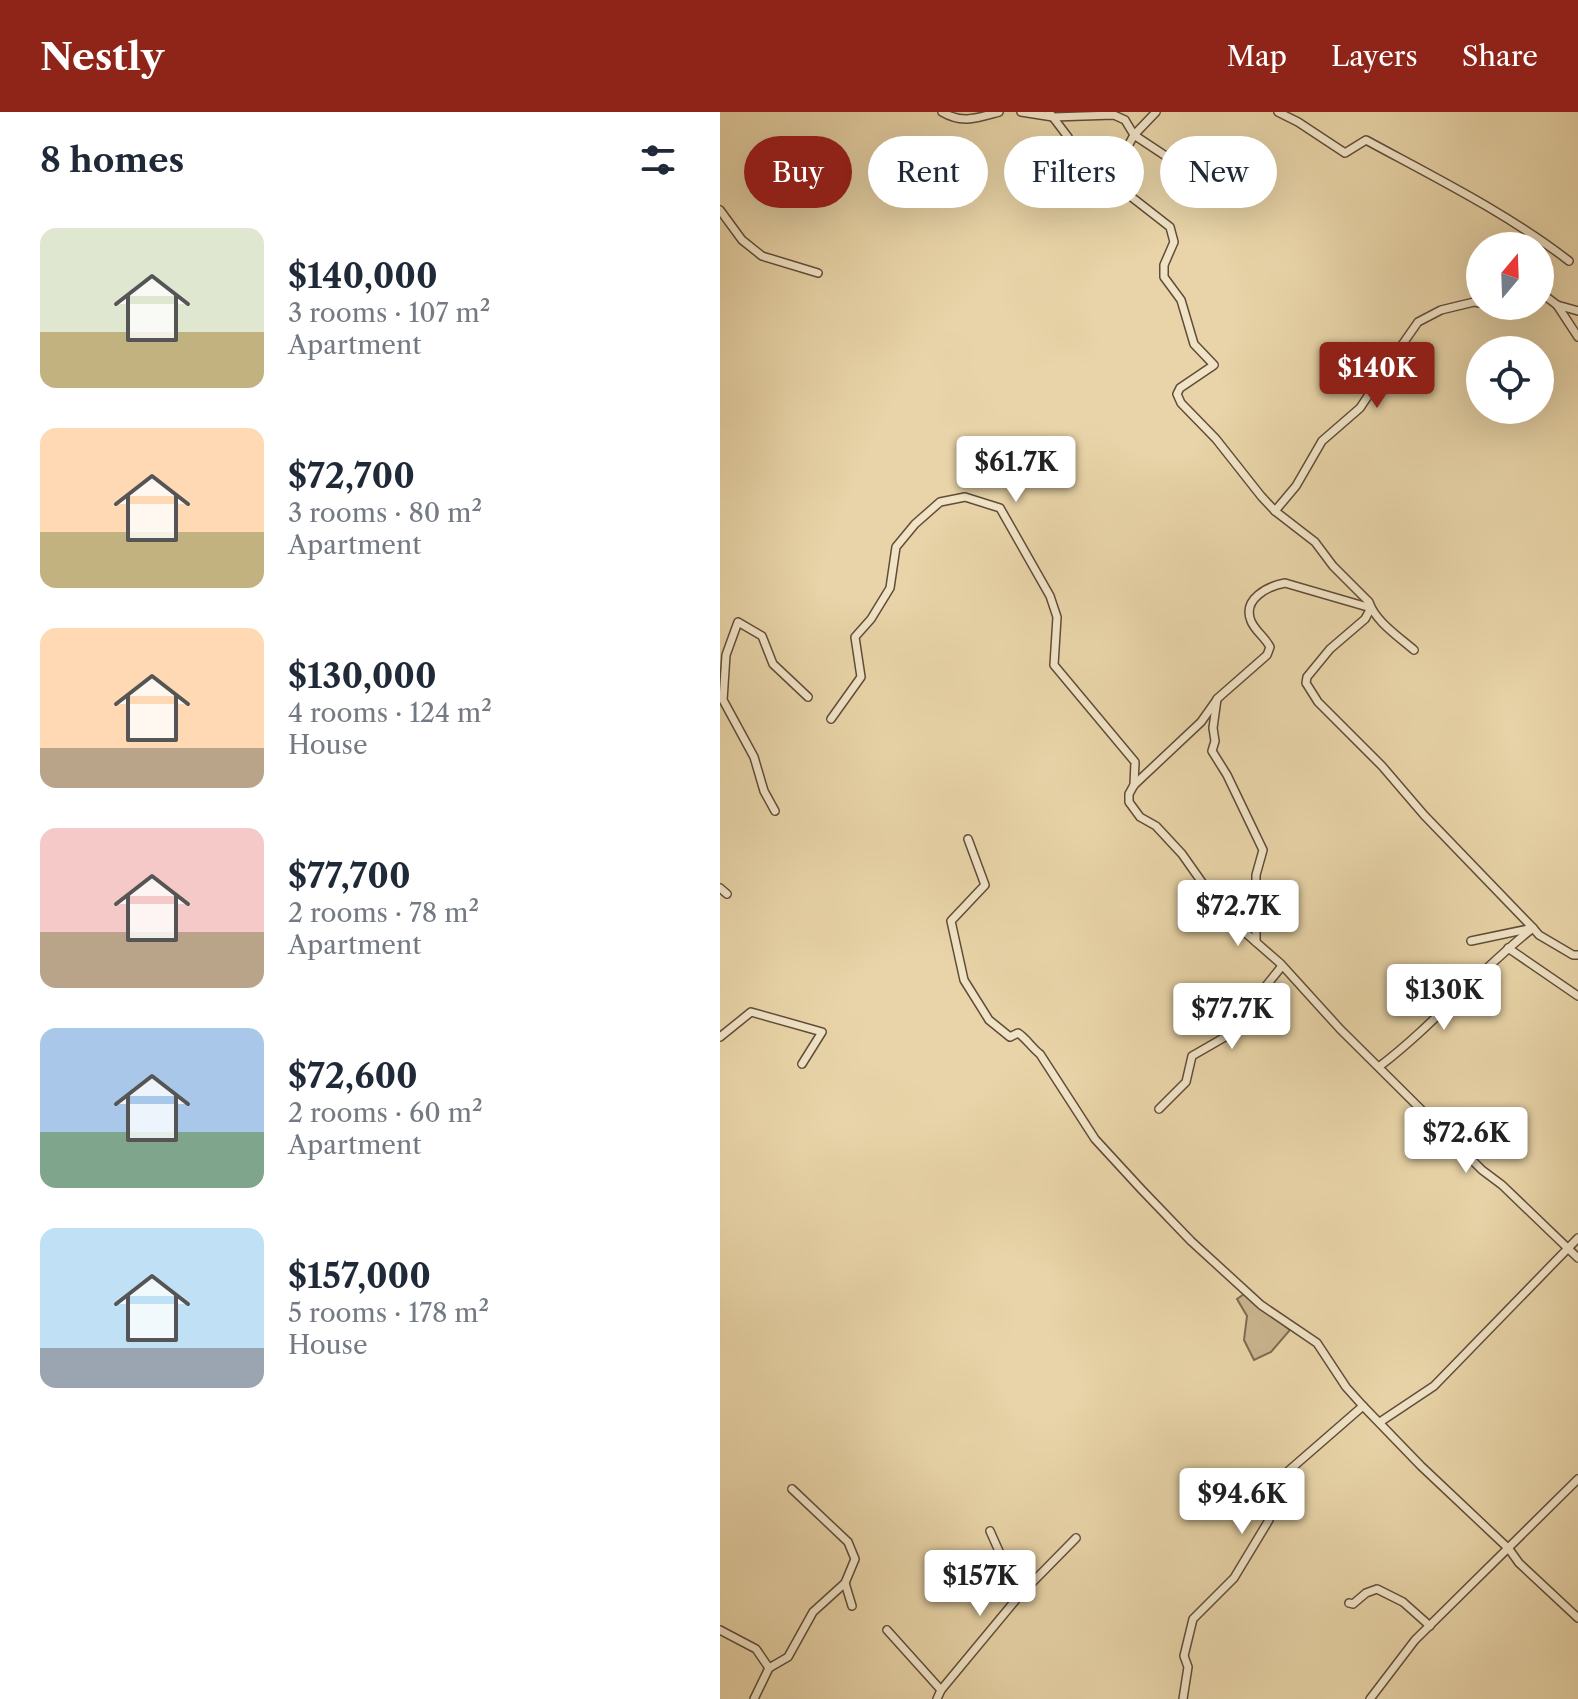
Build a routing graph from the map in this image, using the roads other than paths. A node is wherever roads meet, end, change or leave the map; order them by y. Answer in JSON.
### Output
{"nodes":[{"id":1,"x":942,"y":112,"type":"edge"},
{"id":2,"x":999,"y":112,"type":"edge"},
{"id":3,"x":1021,"y":112,"type":"edge"},
{"id":4,"x":1156,"y":112,"type":"edge"},
{"id":5,"x":1278,"y":112,"type":"edge"},
{"id":6,"x":1112,"y":113,"type":"edge"},
{"id":7,"x":1051,"y":115,"type":"edge"},
{"id":8,"x":1134,"y":135,"type":"junction"},
{"id":9,"x":1067,"y":136,"type":"edge"},
{"id":10,"x":1160,"y":152,"type":"edge"},
{"id":11,"x":1144,"y":206,"type":"edge"},
{"id":12,"x":720,"y":210,"type":"edge"},
{"id":13,"x":1569,"y":261,"type":"dead end"},
{"id":14,"x":818,"y":273,"type":"dead end"},
{"id":15,"x":1554,"y":303,"type":"edge"},
{"id":16,"x":1466,"y":304,"type":"edge"},
{"id":17,"x":1557,"y":305,"type":"junction"},
{"id":18,"x":1578,"y":311,"type":"edge"},
{"id":19,"x":1578,"y":337,"type":"edge"},
{"id":20,"x":1275,"y":511,"type":"junction"},
{"id":21,"x":1371,"y":608,"type":"junction"},
{"id":22,"x":1414,"y":650,"type":"dead end"},
{"id":23,"x":808,"y":697,"type":"dead end"},
{"id":24,"x":1218,"y":698,"type":"junction"},
{"id":25,"x":831,"y":719,"type":"dead end"},
{"id":26,"x":1134,"y":785,"type":"junction"},
{"id":27,"x":775,"y":811,"type":"dead end"},
{"id":28,"x":968,"y":839,"type":"dead end"},
{"id":29,"x":720,"y":888,"type":"edge"},
{"id":30,"x":727,"y":894,"type":"dead end"},
{"id":31,"x":1533,"y":928,"type":"junction"},
{"id":32,"x":1471,"y":941,"type":"dead end"},
{"id":33,"x":1256,"y":942,"type":"junction"},
{"id":34,"x":1508,"y":948,"type":"junction"},
{"id":35,"x":1578,"y":955,"type":"edge"},
{"id":36,"x":1282,"y":966,"type":"junction"},
{"id":37,"x":1578,"y":996,"type":"edge"},
{"id":38,"x":720,"y":1037,"type":"edge"},
{"id":39,"x":802,"y":1064,"type":"dead end"},
{"id":40,"x":1380,"y":1066,"type":"junction"},
{"id":41,"x":1159,"y":1109,"type":"dead end"},
{"id":42,"x":1578,"y":1238,"type":"edge"},
{"id":43,"x":1568,"y":1248,"type":"junction"},
{"id":44,"x":1578,"y":1258,"type":"edge"},
{"id":45,"x":1363,"y":1406,"type":"junction"},
{"id":46,"x":1380,"y":1422,"type":"junction"},
{"id":47,"x":1578,"y":1479,"type":"edge"},
{"id":48,"x":792,"y":1489,"type":"dead end"},
{"id":49,"x":990,"y":1531,"type":"dead end"},
{"id":50,"x":1076,"y":1538,"type":"dead end"},
{"id":51,"x":1509,"y":1549,"type":"junction"},
{"id":52,"x":845,"y":1583,"type":"junction"},
{"id":53,"x":1019,"y":1596,"type":"junction"},
{"id":54,"x":1349,"y":1603,"type":"dead end"},
{"id":55,"x":852,"y":1606,"type":"dead end"},
{"id":56,"x":1578,"y":1618,"type":"edge"},
{"id":57,"x":1430,"y":1626,"type":"junction"},
{"id":58,"x":720,"y":1630,"type":"edge"},
{"id":59,"x":887,"y":1630,"type":"dead end"},
{"id":60,"x":769,"y":1668,"type":"junction"},
{"id":61,"x":941,"y":1690,"type":"junction"},
{"id":62,"x":754,"y":1699,"type":"edge"},
{"id":63,"x":937,"y":1699,"type":"edge"},
{"id":64,"x":1183,"y":1699,"type":"edge"},
{"id":65,"x":1370,"y":1699,"type":"edge"}],
"edges":[{"from":1,"to":2,"type":"street"},
{"from":3,"to":7,"type":"street"},
{"from":4,"to":8,"type":"street"},
{"from":5,"to":13,"type":"street"},
{"from":6,"to":7,"type":"street"},
{"from":6,"to":8,"type":"street"},
{"from":7,"to":9,"type":"street"},
{"from":8,"to":10,"type":"street"},
{"from":11,"to":20,"type":"street"},
{"from":12,"to":14,"type":"street"},
{"from":15,"to":17,"type":"street"},
{"from":16,"to":20,"type":"street"},
{"from":17,"to":18,"type":"street"},
{"from":17,"to":19,"type":"street"},
{"from":20,"to":21,"type":"street"},
{"from":21,"to":22,"type":"street"},
{"from":21,"to":24,"type":"street"},
{"from":21,"to":31,"type":"street"},
{"from":23,"to":27,"type":"street"},
{"from":24,"to":26,"type":"street"},
{"from":24,"to":33,"type":"street"},
{"from":25,"to":26,"type":"street"},
{"from":26,"to":33,"type":"street"},
{"from":28,"to":45,"type":"street"},
{"from":29,"to":30,"type":"street"},
{"from":31,"to":32,"type":"street"},
{"from":31,"to":34,"type":"street"},
{"from":31,"to":35,"type":"street"},
{"from":33,"to":36,"type":"street"},
{"from":34,"to":37,"type":"street"},
{"from":34,"to":40,"type":"street"},
{"from":36,"to":40,"type":"street"},
{"from":36,"to":41,"type":"street"},
{"from":38,"to":39,"type":"street"},
{"from":40,"to":43,"type":"street"},
{"from":42,"to":43,"type":"street"},
{"from":43,"to":44,"type":"street"},
{"from":43,"to":46,"type":"street"},
{"from":45,"to":46,"type":"street"},
{"from":45,"to":64,"type":"street"},
{"from":46,"to":51,"type":"street"},
{"from":47,"to":51,"type":"street"},
{"from":48,"to":52,"type":"street"},
{"from":49,"to":53,"type":"street"},
{"from":50,"to":53,"type":"street"},
{"from":51,"to":56,"type":"street"},
{"from":51,"to":57,"type":"street"},
{"from":52,"to":55,"type":"street"},
{"from":52,"to":60,"type":"street"},
{"from":53,"to":61,"type":"street"},
{"from":54,"to":57,"type":"street"},
{"from":57,"to":65,"type":"street"},
{"from":58,"to":60,"type":"street"},
{"from":59,"to":61,"type":"street"},
{"from":60,"to":62,"type":"street"},
{"from":61,"to":63,"type":"street"}]}
